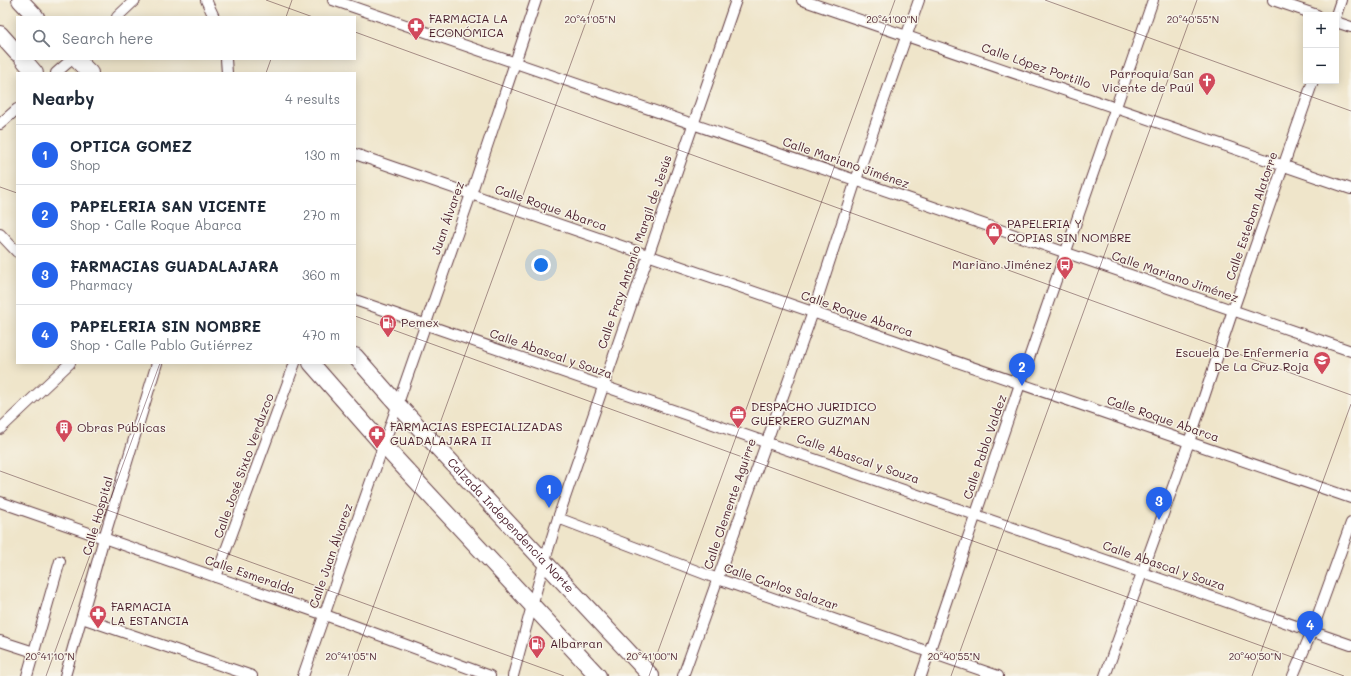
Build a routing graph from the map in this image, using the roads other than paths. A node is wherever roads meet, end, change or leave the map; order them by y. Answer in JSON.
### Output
{"nodes":[{"id":1,"x":20,"y":0,"type":"edge"},
{"id":2,"x":135,"y":0,"type":"edge"},
{"id":3,"x":206,"y":0,"type":"edge"},
{"id":4,"x":333,"y":0,"type":"edge"},
{"id":5,"x":536,"y":0,"type":"edge"},
{"id":6,"x":736,"y":0,"type":"edge"},
{"id":7,"x":802,"y":0,"type":"edge"},
{"id":8,"x":919,"y":0,"type":"edge"},
{"id":9,"x":1153,"y":0,"type":"edge"},
{"id":10,"x":1273,"y":0,"type":"edge"},
{"id":11,"x":1341,"y":0,"type":"edge"},
{"id":12,"x":1308,"y":12,"type":"edge"},
{"id":13,"x":1337,"y":12,"type":"edge"},
{"id":14,"x":35,"y":16,"type":"edge"},
{"id":15,"x":118,"y":16,"type":"edge"},
{"id":16,"x":214,"y":16,"type":"edge"},
{"id":17,"x":1339,"y":23,"type":"edge"},
{"id":18,"x":1351,"y":27,"type":"edge"},
{"id":19,"x":0,"y":34,"type":"edge"},
{"id":20,"x":907,"y":36,"type":"junction"},
{"id":21,"x":16,"y":52,"type":"edge"},
{"id":22,"x":24,"y":60,"type":"edge"},
{"id":23,"x":71,"y":60,"type":"edge"},
{"id":24,"x":77,"y":60,"type":"edge"},
{"id":25,"x":226,"y":60,"type":"edge"},
{"id":26,"x":514,"y":62,"type":"junction"},
{"id":27,"x":34,"y":72,"type":"edge"},
{"id":28,"x":57,"y":72,"type":"edge"},
{"id":29,"x":89,"y":72,"type":"edge"},
{"id":30,"x":227,"y":72,"type":"edge"},
{"id":31,"x":1312,"y":84,"type":"edge"},
{"id":32,"x":1116,"y":108,"type":"junction"},
{"id":33,"x":16,"y":110,"type":"edge"},
{"id":34,"x":0,"y":124,"type":"edge"},
{"id":35,"x":694,"y":124,"type":"junction"},
{"id":36,"x":356,"y":154,"type":"edge"},
{"id":37,"x":1283,"y":166,"type":"junction"},
{"id":38,"x":856,"y":180,"type":"junction"},
{"id":39,"x":1351,"y":189,"type":"edge"},
{"id":40,"x":471,"y":194,"type":"junction"},
{"id":41,"x":0,"y":234,"type":"edge"},
{"id":42,"x":16,"y":251,"type":"edge"},
{"id":43,"x":1066,"y":253,"type":"junction"},
{"id":44,"x":648,"y":256,"type":"junction"},
{"id":45,"x":356,"y":300,"type":"edge"},
{"id":46,"x":1233,"y":310,"type":"junction"},
{"id":47,"x":813,"y":312,"type":"junction"},
{"id":48,"x":425,"y":325,"type":"junction"},
{"id":49,"x":1351,"y":351,"type":"edge"},
{"id":50,"x":356,"y":357,"type":"edge"},
{"id":51,"x":69,"y":364,"type":"edge"},
{"id":52,"x":157,"y":364,"type":"edge"},
{"id":53,"x":295,"y":364,"type":"edge"},
{"id":54,"x":312,"y":364,"type":"edge"},
{"id":55,"x":1020,"y":384,"type":"junction"},
{"id":56,"x":603,"y":386,"type":"junction"},
{"id":57,"x":398,"y":405,"type":"junction"},
{"id":58,"x":0,"y":429,"type":"edge"},
{"id":59,"x":766,"y":441,"type":"junction"},
{"id":60,"x":1189,"y":442,"type":"junction"},
{"id":61,"x":383,"y":445,"type":"junction"},
{"id":62,"x":1351,"y":498,"type":"edge"},
{"id":63,"x":0,"y":502,"type":"edge"},
{"id":64,"x":976,"y":514,"type":"junction"},
{"id":65,"x":558,"y":518,"type":"junction"},
{"id":66,"x":1351,"y":524,"type":"edge"},
{"id":67,"x":104,"y":538,"type":"junction"},
{"id":68,"x":60,"y":561,"type":"dead end"},
{"id":69,"x":544,"y":561,"type":"junction"},
{"id":70,"x":1142,"y":572,"type":"junction"},
{"id":71,"x":216,"y":577,"type":"junction"},
{"id":72,"x":718,"y":579,"type":"junction"},
{"id":73,"x":532,"y":605,"type":"junction"},
{"id":74,"x":324,"y":615,"type":"junction"},
{"id":75,"x":82,"y":618,"type":"junction"},
{"id":76,"x":1312,"y":631,"type":"junction"},
{"id":77,"x":0,"y":641,"type":"edge"},
{"id":78,"x":1351,"y":645,"type":"edge"},
{"id":79,"x":34,"y":652,"type":"junction"},
{"id":80,"x":929,"y":652,"type":"junction"},
{"id":81,"x":27,"y":676,"type":"edge"},
{"id":82,"x":65,"y":676,"type":"edge"},
{"id":83,"x":252,"y":676,"type":"edge"},
{"id":84,"x":303,"y":676,"type":"edge"},
{"id":85,"x":490,"y":676,"type":"edge"},
{"id":86,"x":513,"y":676,"type":"edge"},
{"id":87,"x":598,"y":676,"type":"edge"},
{"id":88,"x":651,"y":676,"type":"edge"},
{"id":89,"x":683,"y":676,"type":"edge"},
{"id":90,"x":921,"y":676,"type":"edge"},
{"id":91,"x":998,"y":676,"type":"edge"},
{"id":92,"x":1105,"y":676,"type":"edge"},
{"id":93,"x":1293,"y":676,"type":"edge"}],
"edges":[{"from":1,"to":14,"type":"main road"},
{"from":2,"to":15,"type":"street"},
{"from":3,"to":16,"type":"street"},
{"from":4,"to":26,"type":"street","name":"Calle Mariano Jiménez"},
{"from":5,"to":26,"type":"street","name":"Juan Álvarez"},
{"from":6,"to":35,"type":"street","name":"Calle Fray Antonio Margil de Jesús"},
{"from":7,"to":20,"type":"street","name":"Calle López Portillo"},
{"from":8,"to":20,"type":"street","name":"Calle Clemente Aguirre"},
{"from":9,"to":32,"type":"street","name":"Calle Pablo Valdez"},
{"from":10,"to":12,"type":"street"},
{"from":11,"to":13,"type":"street"},
{"from":17,"to":18,"type":"street"},
{"from":19,"to":21,"type":"main road"},
{"from":20,"to":32,"type":"street","name":"Calle López Portillo"},
{"from":20,"to":38,"type":"street","name":"Calle Clemente Aguirre"},
{"from":22,"to":27,"type":"main road"},
{"from":23,"to":28,"type":"street"},
{"from":24,"to":29,"type":"main road"},
{"from":25,"to":30,"type":"street"},
{"from":26,"to":35,"type":"street","name":"Calle Mariano Jiménez"},
{"from":26,"to":40,"type":"street","name":"Juan Álvarez"},
{"from":31,"to":37,"type":"street","name":"Calle Esteban Alatorre"},
{"from":32,"to":37,"type":"street","name":"Calle López Portillo"},
{"from":32,"to":43,"type":"street","name":"Calle Pablo Valdez"},
{"from":33,"to":34,"type":"street"},
{"from":35,"to":38,"type":"street","name":"Calle Mariano Jiménez"},
{"from":35,"to":44,"type":"street","name":"Calle Fray Antonio Margil de Jesús"},
{"from":36,"to":40,"type":"street","name":"Calle Roque Abarca"},
{"from":37,"to":39,"type":"street","name":"Calle López Portillo"},
{"from":37,"to":46,"type":"street","name":"Calle Esteban Alatorre"},
{"from":38,"to":43,"type":"street","name":"Calle Mariano Jiménez"},
{"from":38,"to":47,"type":"street","name":"Calle Clemente Aguirre"},
{"from":40,"to":44,"type":"street","name":"Calle Roque Abarca"},
{"from":40,"to":48,"type":"street","name":"Juan Álvarez"},
{"from":41,"to":42,"type":"street"},
{"from":43,"to":46,"type":"street","name":"Calle Mariano Jiménez"},
{"from":43,"to":55,"type":"street","name":"Calle Pablo Valdez"},
{"from":44,"to":47,"type":"street","name":"Calle Roque Abarca"},
{"from":44,"to":56,"type":"street","name":"Calle Fray Antonio Margil de Jesús"},
{"from":45,"to":48,"type":"street","name":"Calle Abascal y Souza"},
{"from":46,"to":49,"type":"street","name":"Calle Mariano Jiménez"},
{"from":46,"to":60,"type":"street","name":"Calle Esteban Alatorre"},
{"from":47,"to":55,"type":"street","name":"Calle Roque Abarca"},
{"from":47,"to":59,"type":"street","name":"Calle Clemente Aguirre"},
{"from":48,"to":56,"type":"street","name":"Calle Abascal y Souza"},
{"from":48,"to":57,"type":"street","name":"Juan Álvarez"},
{"from":50,"to":57,"type":"main road","name":"Calzada Independencia Norte"},
{"from":51,"to":58,"type":"street"},
{"from":52,"to":67,"type":"street","name":"Calle Hospital"},
{"from":53,"to":71,"type":"street","name":"Calle José Sixto Verduzco"},
{"from":54,"to":61,"type":"main road"},
{"from":55,"to":60,"type":"street","name":"Calle Roque Abarca"},
{"from":55,"to":64,"type":"street","name":"Calle Pablo Valdez"},
{"from":56,"to":59,"type":"street","name":"Calle Abascal y Souza"},
{"from":56,"to":65,"type":"street","name":"Calle Fray Antonio Margil de Jesús"},
{"from":57,"to":61,"type":"street","name":"Juan Álvarez"},
{"from":57,"to":69,"type":"main road","name":"Calzada Independencia Norte"},
{"from":59,"to":64,"type":"street","name":"Calle Abascal y Souza"},
{"from":59,"to":72,"type":"street","name":"Calle Clemente Aguirre"},
{"from":60,"to":62,"type":"street","name":"Calle Roque Abarca"},
{"from":60,"to":70,"type":"street","name":"Calle Esteban Alatorre"},
{"from":61,"to":73,"type":"main road"},
{"from":61,"to":74,"type":"street","name":"Calle Juan Álvarez"},
{"from":63,"to":67,"type":"street","name":"Calle Esmeralda"},
{"from":64,"to":70,"type":"street","name":"Calle Abascal y Souza"},
{"from":64,"to":80,"type":"street","name":"Calle Pablo Valdez"},
{"from":65,"to":69,"type":"street","name":"Calle Fray Antonio Margil de Jesús"},
{"from":65,"to":72,"type":"street","name":"Calle Carlos Salazar"},
{"from":66,"to":76,"type":"street"},
{"from":67,"to":71,"type":"street","name":"Calle Esmeralda"},
{"from":67,"to":75,"type":"street","name":"Calle Hospital"},
{"from":68,"to":79,"type":"street"},
{"from":69,"to":73,"type":"street","name":"Calle Fray Antonio Margil de Jesús"},
{"from":69,"to":88,"type":"main road","name":"Calzada Independencia Norte"},
{"from":70,"to":76,"type":"street","name":"Calle Abascal y Souza"},
{"from":70,"to":92,"type":"street","name":"Calle Esteban Alatorre"},
{"from":71,"to":74,"type":"street","name":"Calle Esmeralda"},
{"from":72,"to":80,"type":"street","name":"Calle Carlos Salazar"},
{"from":72,"to":89,"type":"street","name":"Calle Clemente Aguirre"},
{"from":73,"to":86,"type":"street","name":"Calle Fray Antonio Margil de Jesús"},
{"from":73,"to":87,"type":"main road"},
{"from":74,"to":84,"type":"street","name":"Calle Juan Álvarez"},
{"from":74,"to":85,"type":"street","name":"Calle Esmeralda"},
{"from":75,"to":82,"type":"street","name":"Calle Hospital"},
{"from":75,"to":83,"type":"street"},
{"from":76,"to":78,"type":"street","name":"Calle Abascal y Souza"},
{"from":76,"to":93,"type":"street"},
{"from":77,"to":79,"type":"street"},
{"from":79,"to":81,"type":"street"},
{"from":80,"to":90,"type":"street","name":"Calle Pablo Valdez"},
{"from":80,"to":91,"type":"street","name":"Calle Carlos Salazar"}]}
